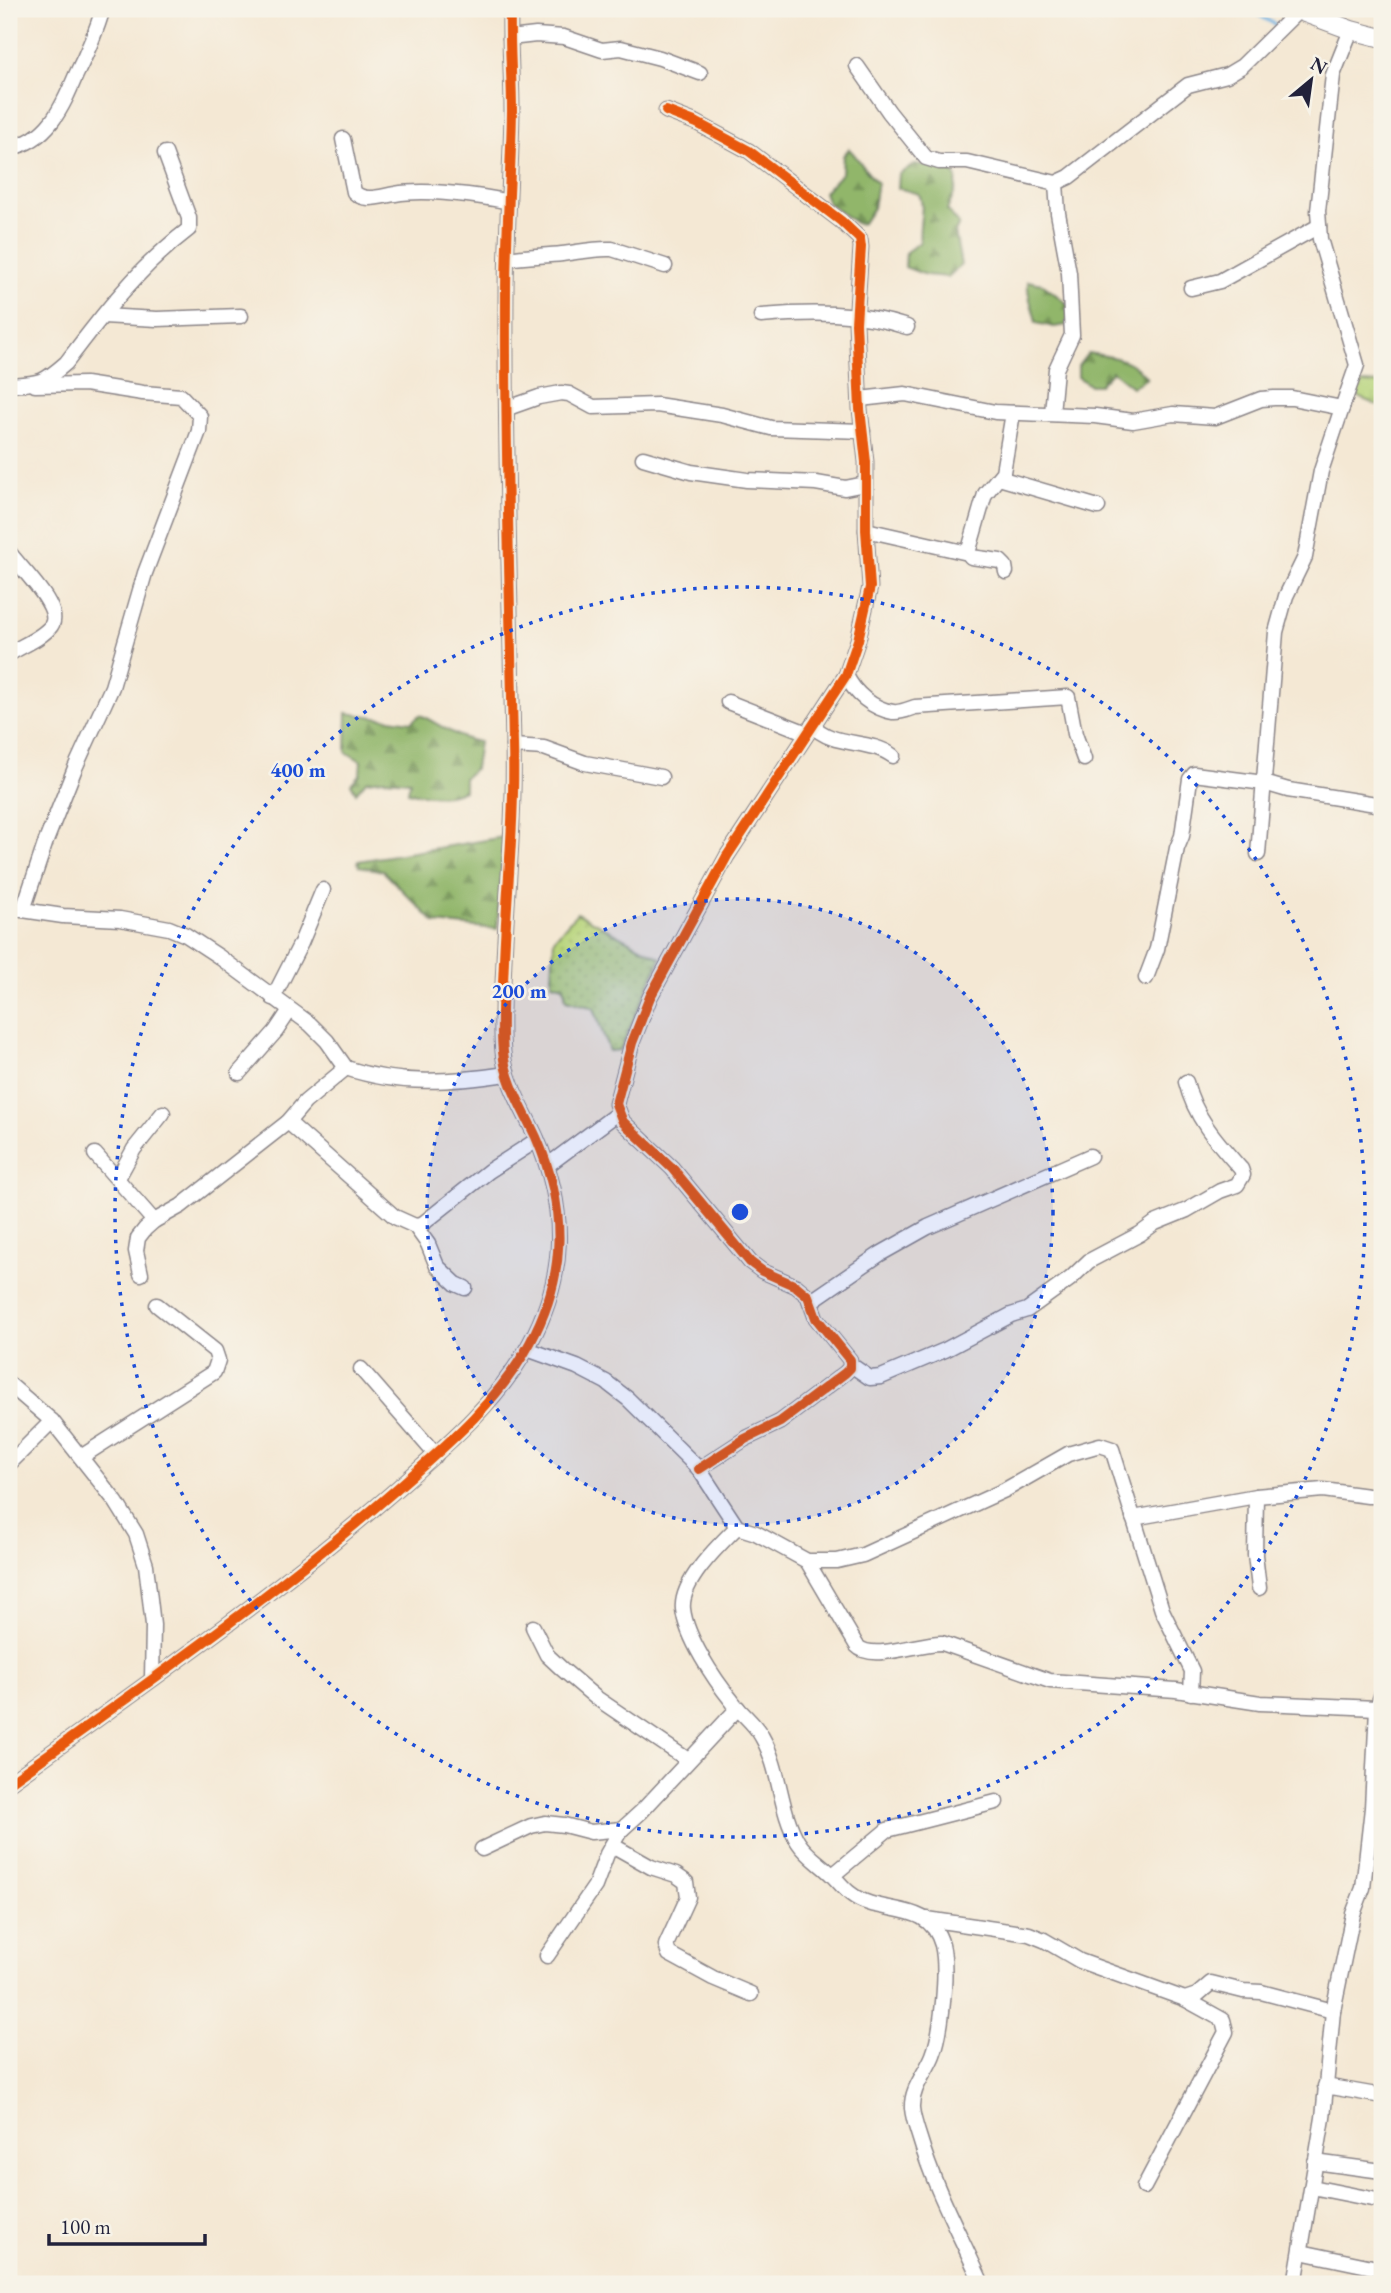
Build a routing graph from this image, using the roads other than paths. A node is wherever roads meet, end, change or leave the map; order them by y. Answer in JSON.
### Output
{"nodes":[{"id":1,"x":103,"y":9,"type":"edge"},
{"id":2,"x":510,"y":9,"type":"edge"},
{"id":3,"x":1296,"y":10,"type":"edge"},
{"id":4,"x":1351,"y":30,"type":"junction"},
{"id":5,"x":1382,"y":37,"type":"edge"},
{"id":6,"x":510,"y":38,"type":"junction"},
{"id":7,"x":857,"y":66,"type":"dead end"},
{"id":8,"x":700,"y":73,"type":"dead end"},
{"id":9,"x":666,"y":111,"type":"dead end"},
{"id":10,"x":343,"y":139,"type":"dead end"},
{"id":11,"x":9,"y":148,"type":"edge"},
{"id":12,"x":165,"y":153,"type":"dead end"},
{"id":13,"x":1056,"y":183,"type":"junction"},
{"id":14,"x":509,"y":202,"type":"junction"},
{"id":15,"x":1319,"y":226,"type":"junction"},
{"id":16,"x":507,"y":259,"type":"junction"},
{"id":17,"x":665,"y":266,"type":"dead end"},
{"id":18,"x":1191,"y":288,"type":"dead end"},
{"id":19,"x":856,"y":315,"type":"junction"},
{"id":20,"x":103,"y":316,"type":"junction"},
{"id":21,"x":242,"y":316,"type":"dead end"},
{"id":22,"x":761,"y":316,"type":"dead end"},
{"id":23,"x":907,"y":327,"type":"dead end"},
{"id":24,"x":9,"y":385,"type":"edge"},
{"id":25,"x":35,"y":385,"type":"junction"},
{"id":26,"x":860,"y":399,"type":"junction"},
{"id":27,"x":508,"y":408,"type":"junction"},
{"id":28,"x":1342,"y":408,"type":"junction"},
{"id":29,"x":1013,"y":413,"type":"junction"},
{"id":30,"x":1052,"y":413,"type":"junction"},
{"id":31,"x":863,"y":431,"type":"junction"},
{"id":32,"x":643,"y":458,"type":"dead end"},
{"id":33,"x":999,"y":478,"type":"junction"},
{"id":34,"x":865,"y":484,"type":"junction"},
{"id":35,"x":1098,"y":507,"type":"dead end"},
{"id":36,"x":866,"y":530,"type":"junction"},
{"id":37,"x":9,"y":552,"type":"edge"},
{"id":38,"x":968,"y":553,"type":"junction"},
{"id":39,"x":1006,"y":572,"type":"dead end"},
{"id":40,"x":9,"y":654,"type":"edge"},
{"id":41,"x":846,"y":675,"type":"junction"},
{"id":42,"x":728,"y":702,"type":"dead end"},
{"id":43,"x":810,"y":729,"type":"junction"},
{"id":44,"x":513,"y":746,"type":"junction"},
{"id":45,"x":893,"y":756,"type":"dead end"},
{"id":46,"x":1084,"y":759,"type":"dead end"},
{"id":47,"x":661,"y":777,"type":"dead end"},
{"id":48,"x":1264,"y":783,"type":"junction"},
{"id":49,"x":1382,"y":805,"type":"edge"},
{"id":50,"x":1258,"y":853,"type":"dead end"},
{"id":51,"x":323,"y":890,"type":"dead end"},
{"id":52,"x":16,"y":909,"type":"edge"},
{"id":53,"x":1146,"y":978,"type":"dead end"},
{"id":54,"x":273,"y":998,"type":"junction"},
{"id":55,"x":290,"y":1010,"type":"junction"},
{"id":56,"x":346,"y":1068,"type":"junction"},
{"id":57,"x":239,"y":1073,"type":"dead end"},
{"id":58,"x":507,"y":1074,"type":"junction"},
{"id":59,"x":1186,"y":1082,"type":"dead end"},
{"id":60,"x":163,"y":1113,"type":"dead end"},
{"id":61,"x":618,"y":1113,"type":"junction"},
{"id":62,"x":288,"y":1122,"type":"junction"},
{"id":63,"x":537,"y":1140,"type":"junction"},
{"id":64,"x":95,"y":1154,"type":"dead end"},
{"id":65,"x":1090,"y":1156,"type":"dead end"},
{"id":66,"x":548,"y":1165,"type":"junction"},
{"id":67,"x":118,"y":1178,"type":"junction"},
{"id":68,"x":154,"y":1221,"type":"junction"},
{"id":69,"x":415,"y":1226,"type":"junction"},
{"id":70,"x":141,"y":1274,"type":"dead end"},
{"id":71,"x":465,"y":1288,"type":"dead end"},
{"id":72,"x":810,"y":1302,"type":"junction"},
{"id":73,"x":157,"y":1304,"type":"dead end"},
{"id":74,"x":527,"y":1349,"type":"junction"},
{"id":75,"x":851,"y":1365,"type":"junction"},
{"id":76,"x":361,"y":1369,"type":"dead end"},
{"id":77,"x":9,"y":1384,"type":"edge"},
{"id":78,"x":52,"y":1421,"type":"junction"},
{"id":79,"x":436,"y":1455,"type":"junction"},
{"id":80,"x":81,"y":1457,"type":"junction"},
{"id":81,"x":9,"y":1464,"type":"edge"},
{"id":82,"x":699,"y":1469,"type":"junction"},
{"id":83,"x":1256,"y":1496,"type":"junction"},
{"id":84,"x":1382,"y":1496,"type":"edge"},
{"id":85,"x":1133,"y":1518,"type":"junction"},
{"id":86,"x":737,"y":1527,"type":"junction"},
{"id":87,"x":807,"y":1561,"type":"junction"},
{"id":88,"x":1259,"y":1588,"type":"dead end"},
{"id":89,"x":533,"y":1627,"type":"dead end"},
{"id":90,"x":152,"y":1679,"type":"junction"},
{"id":91,"x":1191,"y":1693,"type":"junction"},
{"id":92,"x":1382,"y":1693,"type":"edge"},
{"id":93,"x":1377,"y":1708,"type":"junction"},
{"id":94,"x":738,"y":1709,"type":"junction"},
{"id":95,"x":688,"y":1760,"type":"junction"},
{"id":96,"x":9,"y":1783,"type":"edge"},
{"id":97,"x":996,"y":1802,"type":"dead end"},
{"id":98,"x":622,"y":1829,"type":"junction"},
{"id":99,"x":612,"y":1845,"type":"junction"},
{"id":100,"x":482,"y":1849,"type":"dead end"},
{"id":101,"x":832,"y":1875,"type":"junction"},
{"id":102,"x":927,"y":1919,"type":"junction"},
{"id":103,"x":547,"y":1956,"type":"dead end"},
{"id":104,"x":751,"y":1994,"type":"dead end"},
{"id":105,"x":1185,"y":1999,"type":"junction"},
{"id":106,"x":1333,"y":2011,"type":"junction"},
{"id":107,"x":1325,"y":2086,"type":"junction"},
{"id":108,"x":1382,"y":2096,"type":"edge"},
{"id":109,"x":1315,"y":2162,"type":"junction"},
{"id":110,"x":1382,"y":2171,"type":"edge"},
{"id":111,"x":1144,"y":2187,"type":"dead end"},
{"id":112,"x":1312,"y":2187,"type":"junction"},
{"id":113,"x":1382,"y":2201,"type":"edge"},
{"id":114,"x":1301,"y":2252,"type":"junction"},
{"id":115,"x":1377,"y":2268,"type":"dead end"},
{"id":116,"x":982,"y":2284,"type":"edge"},
{"id":117,"x":1295,"y":2284,"type":"edge"}],
"edges":[{"from":1,"to":11,"type":"street"},
{"from":2,"to":6,"type":"street"},
{"from":3,"to":4,"type":"main road"},
{"from":3,"to":13,"type":"street"},
{"from":4,"to":5,"type":"main road"},
{"from":4,"to":15,"type":"street"},
{"from":6,"to":8,"type":"street"},
{"from":6,"to":14,"type":"street"},
{"from":7,"to":13,"type":"street"},
{"from":9,"to":19,"type":"street"},
{"from":10,"to":14,"type":"street"},
{"from":12,"to":20,"type":"street"},
{"from":13,"to":30,"type":"street"},
{"from":14,"to":16,"type":"street"},
{"from":15,"to":18,"type":"street"},
{"from":15,"to":28,"type":"street"},
{"from":16,"to":17,"type":"street"},
{"from":16,"to":27,"type":"street"},
{"from":19,"to":22,"type":"street"},
{"from":19,"to":23,"type":"street"},
{"from":19,"to":26,"type":"street"},
{"from":20,"to":21,"type":"street"},
{"from":20,"to":25,"type":"street"},
{"from":24,"to":25,"type":"street"},
{"from":25,"to":52,"type":"street"},
{"from":26,"to":29,"type":"street"},
{"from":26,"to":31,"type":"street"},
{"from":27,"to":31,"type":"street"},
{"from":27,"to":44,"type":"street"},
{"from":28,"to":30,"type":"street"},
{"from":28,"to":48,"type":"street"},
{"from":29,"to":30,"type":"street"},
{"from":29,"to":33,"type":"street"},
{"from":31,"to":34,"type":"street"},
{"from":32,"to":34,"type":"street"},
{"from":33,"to":35,"type":"street"},
{"from":33,"to":38,"type":"street"},
{"from":34,"to":36,"type":"street"},
{"from":36,"to":38,"type":"street"},
{"from":36,"to":41,"type":"street"},
{"from":37,"to":40,"type":"street"},
{"from":38,"to":39,"type":"street"},
{"from":41,"to":43,"type":"street"},
{"from":41,"to":46,"type":"street"},
{"from":42,"to":43,"type":"street"},
{"from":43,"to":45,"type":"street"},
{"from":43,"to":61,"type":"street"},
{"from":44,"to":47,"type":"street"},
{"from":44,"to":58,"type":"street"},
{"from":48,"to":49,"type":"street"},
{"from":48,"to":50,"type":"street"},
{"from":48,"to":53,"type":"street"},
{"from":51,"to":54,"type":"street"},
{"from":52,"to":54,"type":"street"},
{"from":54,"to":55,"type":"street"},
{"from":55,"to":56,"type":"street"},
{"from":55,"to":57,"type":"street"},
{"from":56,"to":58,"type":"street"},
{"from":56,"to":62,"type":"street"},
{"from":58,"to":63,"type":"street"},
{"from":59,"to":75,"type":"street"},
{"from":60,"to":67,"type":"street"},
{"from":61,"to":66,"type":"street"},
{"from":61,"to":72,"type":"street"},
{"from":62,"to":68,"type":"street"},
{"from":62,"to":69,"type":"street"},
{"from":63,"to":66,"type":"street"},
{"from":63,"to":69,"type":"street"},
{"from":64,"to":67,"type":"street"},
{"from":65,"to":72,"type":"street"},
{"from":66,"to":74,"type":"street"},
{"from":67,"to":68,"type":"street"},
{"from":68,"to":70,"type":"street"},
{"from":69,"to":71,"type":"street"},
{"from":72,"to":75,"type":"street"},
{"from":73,"to":80,"type":"street"},
{"from":74,"to":79,"type":"street"},
{"from":74,"to":82,"type":"street"},
{"from":75,"to":82,"type":"street"},
{"from":76,"to":79,"type":"street"},
{"from":77,"to":78,"type":"street"},
{"from":78,"to":80,"type":"street"},
{"from":78,"to":81,"type":"street"},
{"from":79,"to":90,"type":"street"},
{"from":80,"to":90,"type":"street"},
{"from":82,"to":86,"type":"street"},
{"from":83,"to":84,"type":"street"},
{"from":83,"to":85,"type":"street"},
{"from":83,"to":88,"type":"street"},
{"from":85,"to":87,"type":"street"},
{"from":85,"to":91,"type":"street"},
{"from":86,"to":87,"type":"street"},
{"from":86,"to":94,"type":"street"},
{"from":87,"to":91,"type":"street"},
{"from":89,"to":95,"type":"street"},
{"from":90,"to":96,"type":"street"},
{"from":91,"to":93,"type":"street"},
{"from":92,"to":93,"type":"street"},
{"from":93,"to":106,"type":"street"},
{"from":94,"to":95,"type":"street"},
{"from":94,"to":101,"type":"street"},
{"from":95,"to":98,"type":"street"},
{"from":97,"to":101,"type":"street"},
{"from":98,"to":99,"type":"street"},
{"from":98,"to":100,"type":"street"},
{"from":99,"to":103,"type":"street"},
{"from":99,"to":104,"type":"street"},
{"from":101,"to":102,"type":"street"},
{"from":102,"to":105,"type":"street"},
{"from":102,"to":116,"type":"street"},
{"from":105,"to":106,"type":"street"},
{"from":105,"to":111,"type":"street"},
{"from":106,"to":107,"type":"street"},
{"from":107,"to":108,"type":"street"},
{"from":107,"to":109,"type":"street"},
{"from":109,"to":110,"type":"street"},
{"from":109,"to":112,"type":"street"},
{"from":112,"to":113,"type":"street"},
{"from":112,"to":114,"type":"street"},
{"from":114,"to":115,"type":"street"},
{"from":114,"to":117,"type":"street"}]}
